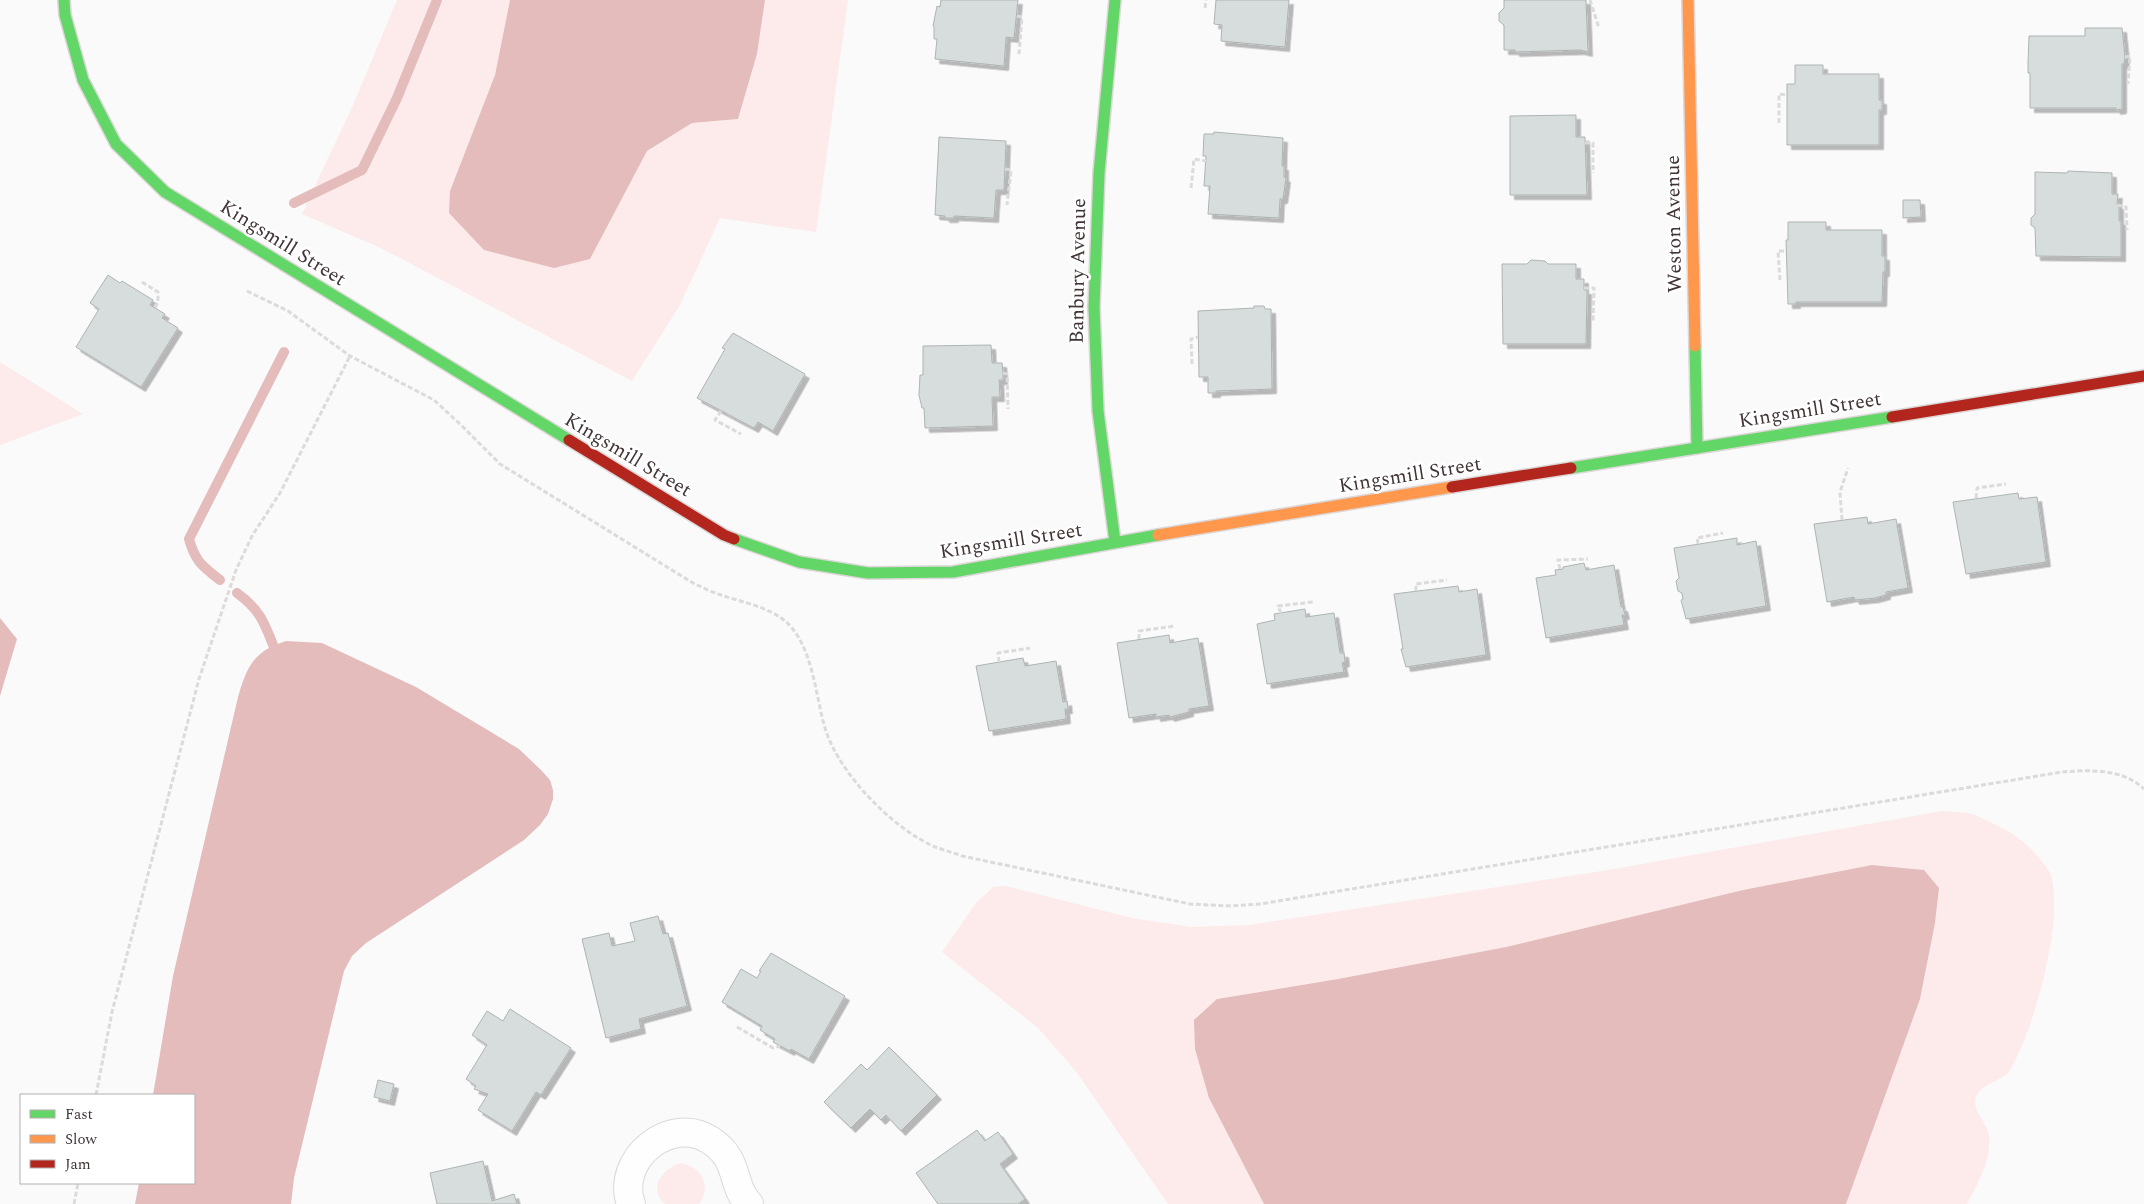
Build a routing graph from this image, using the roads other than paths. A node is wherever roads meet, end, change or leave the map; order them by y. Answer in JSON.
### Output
{"nodes":[{"id":1,"x":64,"y":0,"type":"edge"},
{"id":2,"x":1115,"y":0,"type":"edge"},
{"id":3,"x":1688,"y":0,"type":"edge"},
{"id":4,"x":2144,"y":376,"type":"edge"},
{"id":5,"x":1697,"y":448,"type":"junction"},
{"id":6,"x":1115,"y":542,"type":"junction"},
{"id":7,"x":632,"y":1204,"type":"edge"},
{"id":8,"x":749,"y":1204,"type":"edge"}],
"edges":[{"from":1,"to":6,"type":"street","name":"Kingsmill Street"},
{"from":2,"to":6,"type":"street","name":"Banbury Avenue"},
{"from":3,"to":5,"type":"street","name":"Weston Avenue"},
{"from":4,"to":5,"type":"street","name":"Kingsmill Street"},
{"from":5,"to":6,"type":"street","name":"Kingsmill Street"},
{"from":7,"to":8,"type":"street"}]}
